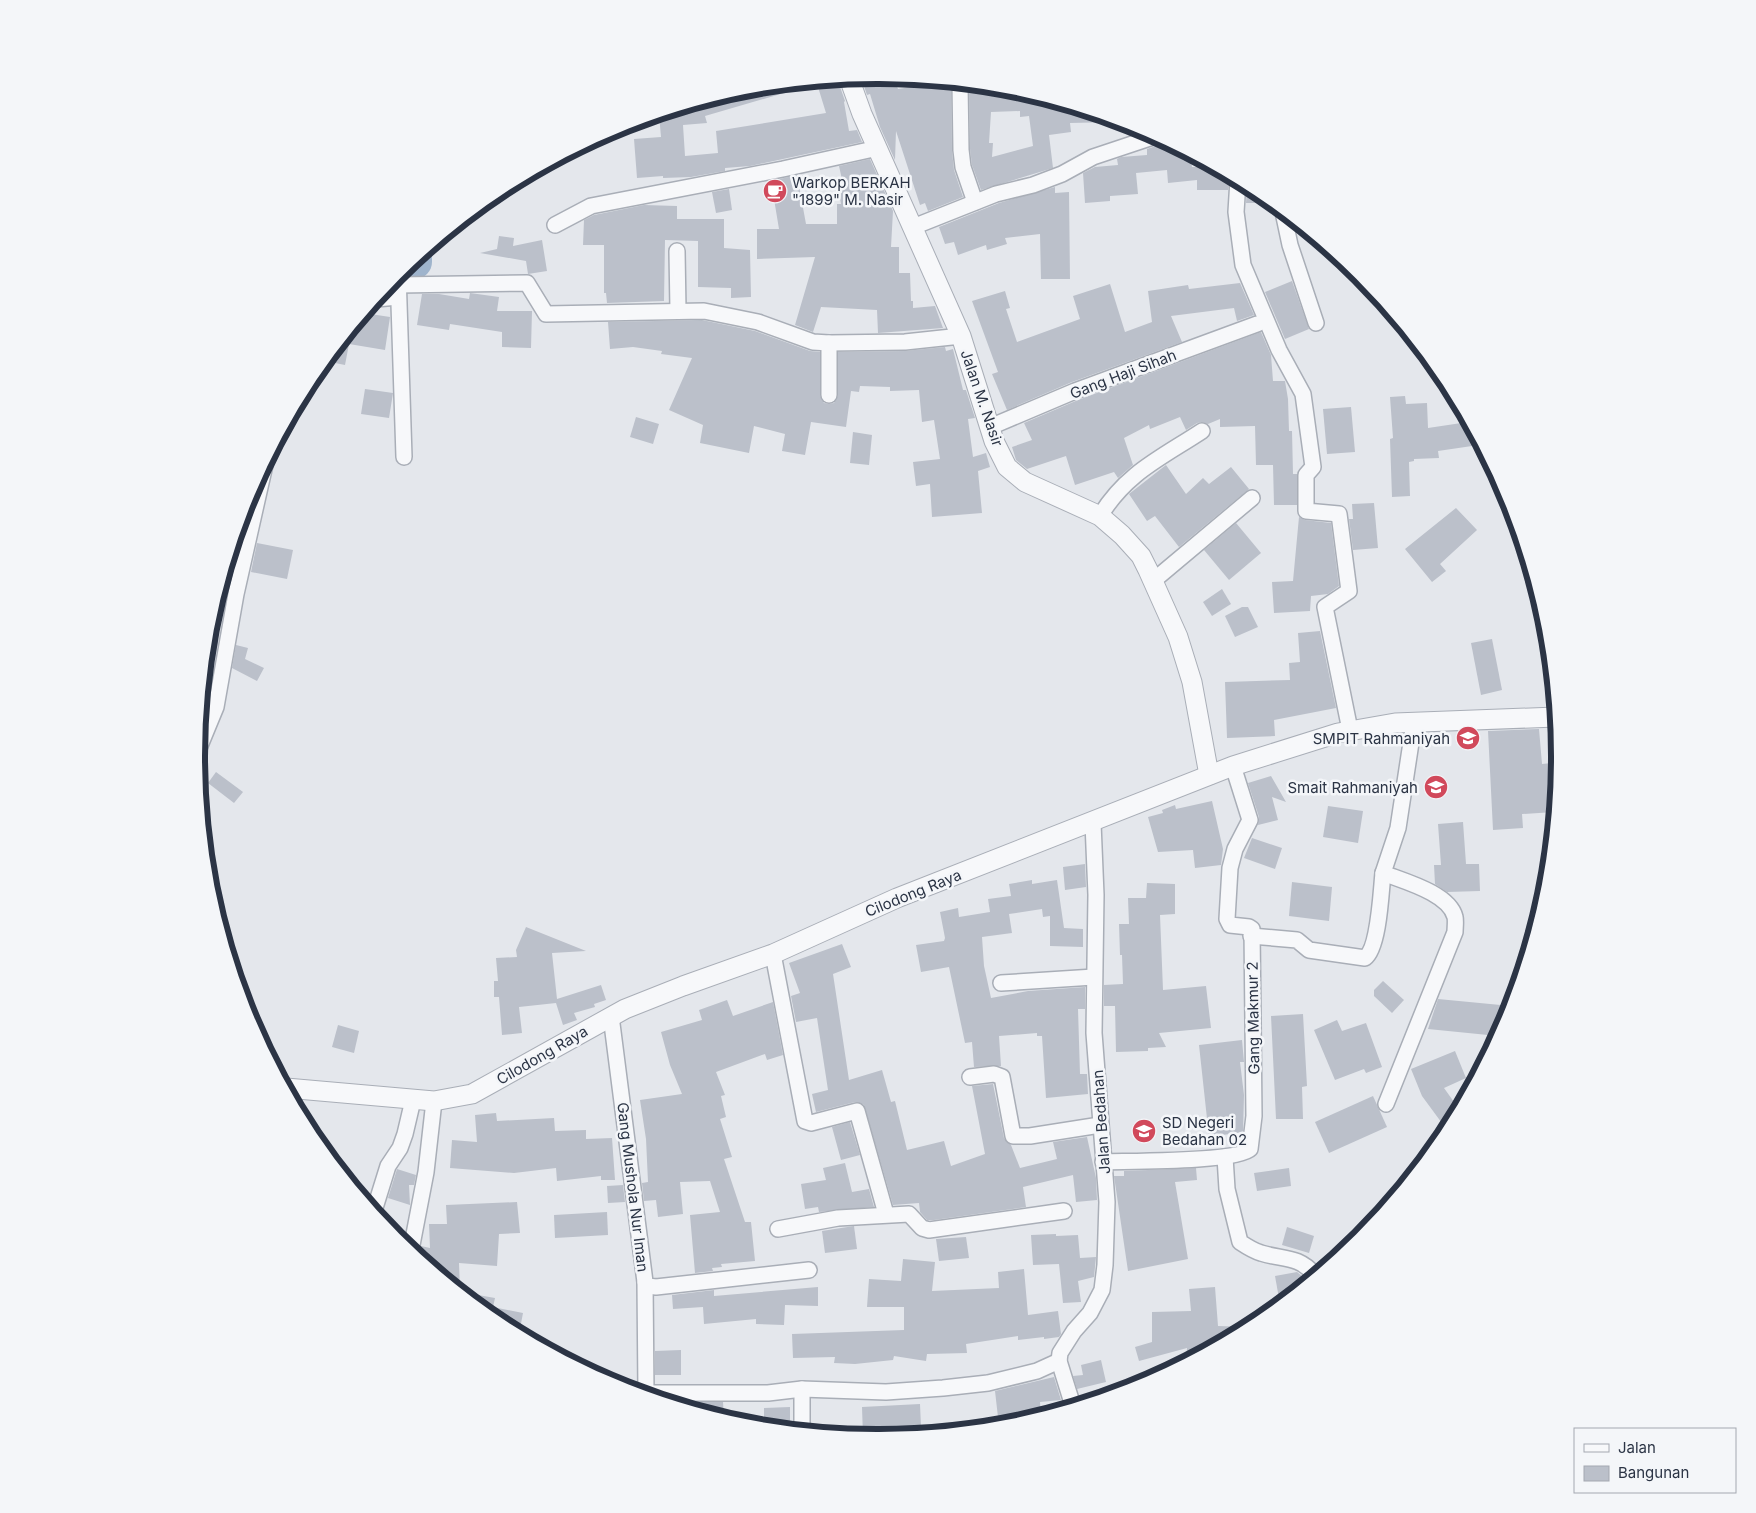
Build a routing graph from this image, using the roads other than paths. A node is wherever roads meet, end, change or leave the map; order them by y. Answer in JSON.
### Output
{"nodes":[{"id":1,"x":851,"y":85,"type":"edge"},
{"id":2,"x":960,"y":89,"type":"edge"},
{"id":3,"x":1145,"y":140,"type":"edge"},
{"id":4,"x":878,"y":148,"type":"junction"},
{"id":5,"x":1237,"y":188,"type":"edge"},
{"id":6,"x":975,"y":202,"type":"junction"},
{"id":7,"x":1285,"y":221,"type":"edge"},
{"id":8,"x":555,"y":225,"type":"dead end"},
{"id":9,"x":913,"y":227,"type":"junction"},
{"id":10,"x":677,"y":251,"type":"dead end"},
{"id":11,"x":398,"y":285,"type":"edge"},
{"id":12,"x":678,"y":310,"type":"junction"},
{"id":13,"x":1316,"y":323,"type":"dead end"},
{"id":14,"x":1256,"y":324,"type":"dead end"},
{"id":15,"x":961,"y":336,"type":"junction"},
{"id":16,"x":829,"y":343,"type":"junction"},
{"id":17,"x":829,"y":395,"type":"dead end"},
{"id":18,"x":990,"y":427,"type":"junction"},
{"id":19,"x":1202,"y":431,"type":"dead end"},
{"id":20,"x":404,"y":457,"type":"dead end"},
{"id":21,"x":259,"y":494,"type":"edge"},
{"id":22,"x":1252,"y":498,"type":"dead end"},
{"id":23,"x":1100,"y":516,"type":"junction"},
{"id":24,"x":1153,"y":581,"type":"junction"},
{"id":25,"x":1549,"y":717,"type":"edge"},
{"id":26,"x":1414,"y":722,"type":"junction"},
{"id":27,"x":1350,"y":730,"type":"junction"},
{"id":28,"x":206,"y":731,"type":"edge"},
{"id":29,"x":1233,"y":766,"type":"junction"},
{"id":30,"x":1209,"y":776,"type":"junction"},
{"id":31,"x":1093,"y":822,"type":"junction"},
{"id":32,"x":1383,"y":873,"type":"junction"},
{"id":33,"x":1251,"y":936,"type":"junction"},
{"id":34,"x":773,"y":954,"type":"junction"},
{"id":35,"x":1094,"y":977,"type":"junction"},
{"id":36,"x":1001,"y":983,"type":"dead end"},
{"id":37,"x":611,"y":1016,"type":"junction"},
{"id":38,"x":970,"y":1077,"type":"dead end"},
{"id":39,"x":293,"y":1089,"type":"edge"},
{"id":40,"x":408,"y":1100,"type":"junction"},
{"id":41,"x":434,"y":1101,"type":"junction"},
{"id":42,"x":1386,"y":1104,"type":"dead end"},
{"id":43,"x":1100,"y":1126,"type":"junction"},
{"id":44,"x":1225,"y":1157,"type":"junction"},
{"id":45,"x":1103,"y":1162,"type":"junction"},
{"id":46,"x":376,"y":1204,"type":"edge"},
{"id":47,"x":1064,"y":1212,"type":"dead end"},
{"id":48,"x":886,"y":1214,"type":"junction"},
{"id":49,"x":778,"y":1229,"type":"dead end"},
{"id":50,"x":413,"y":1242,"type":"edge"},
{"id":51,"x":809,"y":1270,"type":"dead end"},
{"id":52,"x":1311,"y":1271,"type":"edge"},
{"id":53,"x":645,"y":1282,"type":"junction"},
{"id":54,"x":1059,"y":1362,"type":"junction"},
{"id":55,"x":643,"y":1387,"type":"edge"},
{"id":56,"x":802,"y":1389,"type":"junction"},
{"id":57,"x":659,"y":1393,"type":"edge"},
{"id":58,"x":1071,"y":1400,"type":"edge"},
{"id":59,"x":802,"y":1424,"type":"edge"}],
"edges":[{"from":1,"to":4,"type":"street","name":"Jalan M. Nasir"},
{"from":2,"to":6,"type":"street"},
{"from":3,"to":6,"type":"street"},
{"from":4,"to":8,"type":"street"},
{"from":4,"to":9,"type":"street","name":"Jalan M. Nasir"},
{"from":5,"to":27,"type":"street"},
{"from":6,"to":9,"type":"street"},
{"from":7,"to":13,"type":"street"},
{"from":9,"to":15,"type":"street","name":"Jalan M. Nasir"},
{"from":10,"to":12,"type":"street"},
{"from":11,"to":12,"type":"street"},
{"from":11,"to":20,"type":"street"},
{"from":12,"to":16,"type":"street"},
{"from":14,"to":18,"type":"street","name":"Gang Haji Sihah"},
{"from":15,"to":16,"type":"street"},
{"from":15,"to":18,"type":"street","name":"Jalan M. Nasir"},
{"from":16,"to":17,"type":"street"},
{"from":18,"to":23,"type":"street","name":"Jalan M. Nasir"},
{"from":19,"to":23,"type":"street"},
{"from":21,"to":28,"type":"street"},
{"from":22,"to":24,"type":"street"},
{"from":23,"to":24,"type":"street","name":"Jalan M. Nasir"},
{"from":24,"to":30,"type":"street","name":"Jalan M. Nasir"},
{"from":25,"to":26,"type":"street","name":"Cilodong Raya"},
{"from":26,"to":27,"type":"street","name":"Cilodong Raya"},
{"from":26,"to":32,"type":"street"},
{"from":27,"to":29,"type":"street","name":"Cilodong Raya"},
{"from":29,"to":30,"type":"street","name":"Cilodong Raya"},
{"from":29,"to":33,"type":"street"},
{"from":30,"to":31,"type":"street","name":"Cilodong Raya"},
{"from":31,"to":34,"type":"street","name":"Cilodong Raya"},
{"from":31,"to":35,"type":"street","name":"Jalan Bedahan"},
{"from":32,"to":33,"type":"street"},
{"from":32,"to":42,"type":"street"},
{"from":33,"to":44,"type":"street","name":"Gang Makmur 2"},
{"from":34,"to":37,"type":"street","name":"Cilodong Raya"},
{"from":34,"to":48,"type":"street"},
{"from":35,"to":36,"type":"street"},
{"from":35,"to":43,"type":"street","name":"Jalan Bedahan"},
{"from":37,"to":41,"type":"street","name":"Cilodong Raya"},
{"from":37,"to":53,"type":"street","name":"Gang Mushola Nur Iman"},
{"from":38,"to":43,"type":"street"},
{"from":39,"to":40,"type":"street","name":"Cilodong Raya"},
{"from":40,"to":41,"type":"street","name":"Cilodong Raya"},
{"from":40,"to":46,"type":"street"},
{"from":41,"to":50,"type":"street"},
{"from":43,"to":45,"type":"street","name":"Jalan Bedahan"},
{"from":44,"to":45,"type":"street","name":"Gang Makmur 2"},
{"from":44,"to":52,"type":"street"},
{"from":45,"to":54,"type":"street","name":"Jalan Bedahan"},
{"from":47,"to":48,"type":"street"},
{"from":48,"to":49,"type":"street"},
{"from":51,"to":53,"type":"street","name":"Gang Mushola Nur Iman"},
{"from":53,"to":55,"type":"street"},
{"from":54,"to":56,"type":"street"},
{"from":54,"to":58,"type":"street"},
{"from":56,"to":57,"type":"street"},
{"from":56,"to":59,"type":"street"}]}
